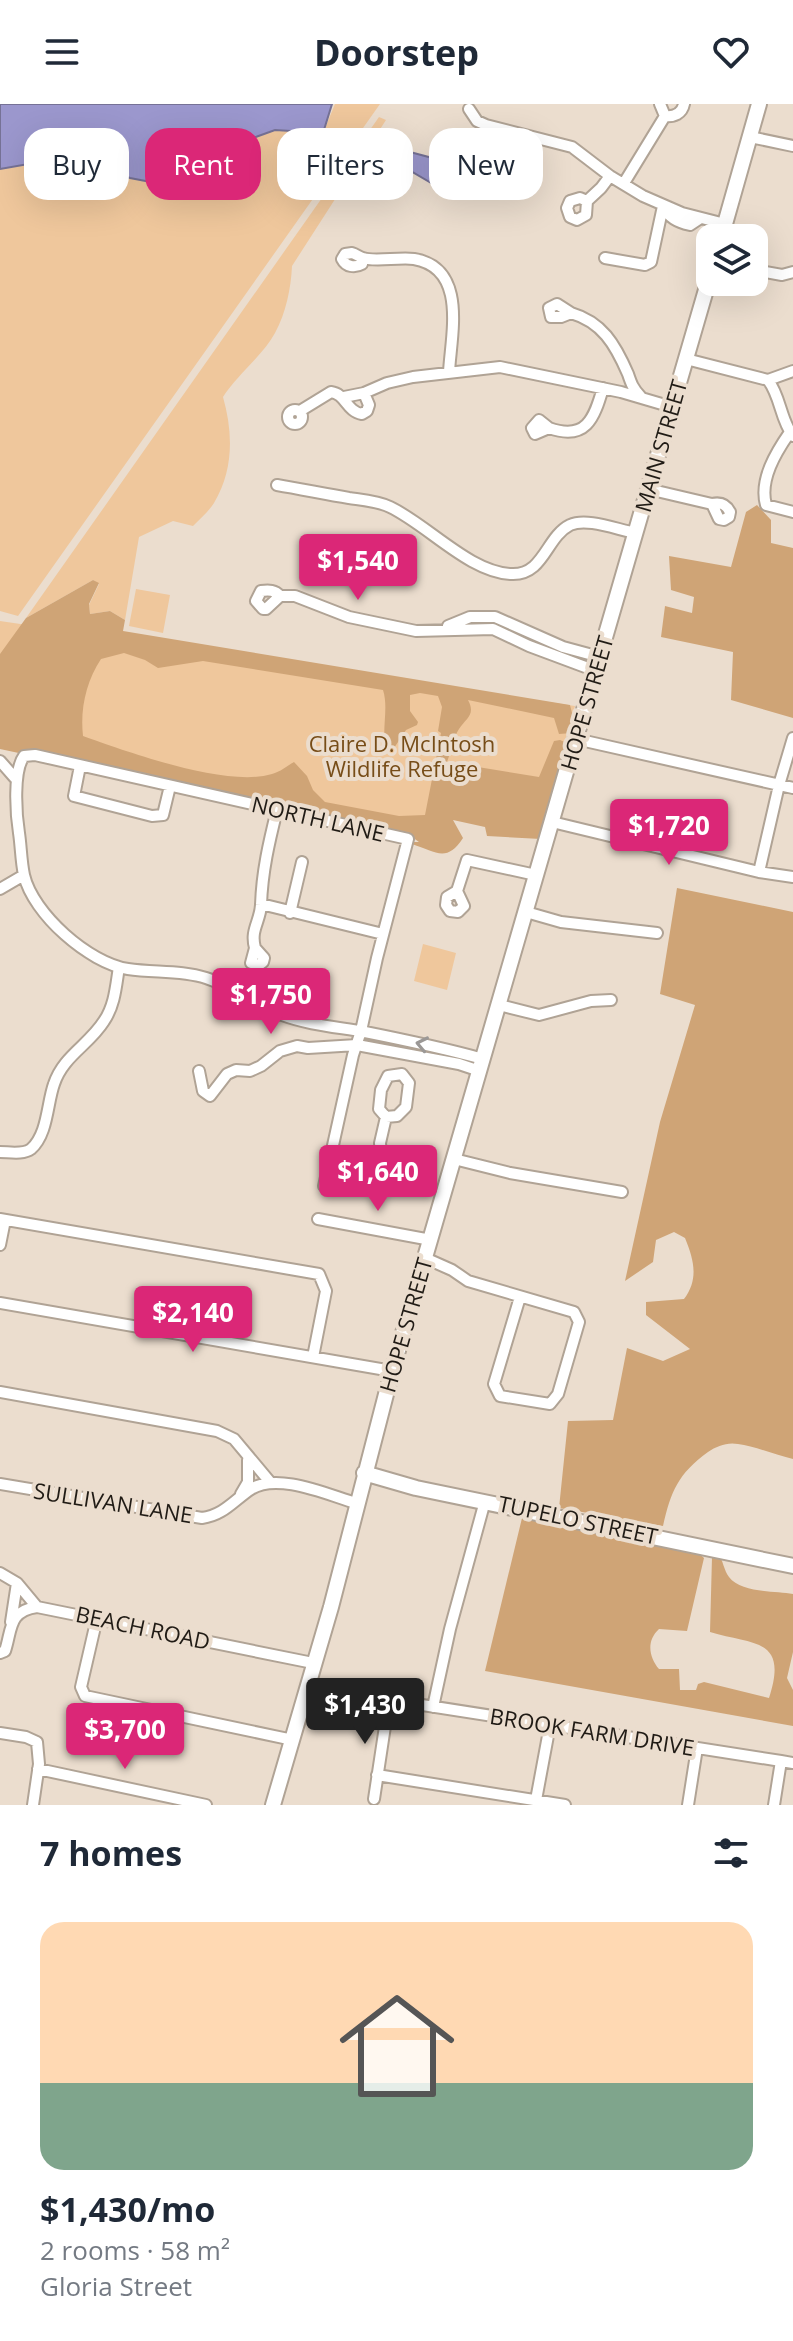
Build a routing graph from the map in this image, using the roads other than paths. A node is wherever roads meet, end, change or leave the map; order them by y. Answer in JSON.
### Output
{"nodes":[{"id":1,"x":660,"y":104,"type":"edge"},
{"id":2,"x":684,"y":104,"type":"edge"},
{"id":3,"x":759,"y":104,"type":"edge"},
{"id":4,"x":470,"y":106,"type":"edge"},
{"id":5,"x":665,"y":116,"type":"junction"},
{"id":6,"x":496,"y":128,"type":"edge"},
{"id":7,"x":750,"y":137,"type":"junction"},
{"id":8,"x":543,"y":141,"type":"edge"},
{"id":9,"x":793,"y":146,"type":"edge"},
{"id":10,"x":610,"y":176,"type":"junction"},
{"id":11,"x":624,"y":183,"type":"junction"},
{"id":12,"x":587,"y":201,"type":"dead end"},
{"id":13,"x":663,"y":206,"type":"junction"},
{"id":14,"x":709,"y":224,"type":"edge"},
{"id":15,"x":725,"y":224,"type":"edge"},
{"id":16,"x":605,"y":258,"type":"dead end"},
{"id":17,"x":363,"y":259,"type":"dead end"},
{"id":18,"x":768,"y":272,"type":"edge"},
{"id":19,"x":793,"y":272,"type":"edge"},
{"id":20,"x":704,"y":296,"type":"edge"},
{"id":21,"x":571,"y":313,"type":"dead end"},
{"id":22,"x":686,"y":359,"type":"junction"},
{"id":23,"x":793,"y":371,"type":"edge"},
{"id":24,"x":449,"y":372,"type":"junction"},
{"id":25,"x":768,"y":380,"type":"junction"},
{"id":26,"x":603,"y":388,"type":"junction"},
{"id":27,"x":364,"y":393,"type":"junction"},
{"id":28,"x":344,"y":397,"type":"junction"},
{"id":29,"x":642,"y":398,"type":"junction"},
{"id":30,"x":672,"y":407,"type":"junction"},
{"id":31,"x":300,"y":411,"type":"dead end"},
{"id":32,"x":549,"y":428,"type":"dead end"},
{"id":33,"x":791,"y":434,"type":"edge"},
{"id":34,"x":277,"y":485,"type":"dead end"},
{"id":35,"x":648,"y":489,"type":"junction"},
{"id":36,"x":712,"y":504,"type":"dead end"},
{"id":37,"x":793,"y":512,"type":"edge"},
{"id":38,"x":636,"y":533,"type":"junction"},
{"id":39,"x":280,"y":596,"type":"dead end"},
{"id":40,"x":612,"y":616,"type":"joint"},
{"id":41,"x":500,"y":625,"type":"junction"},
{"id":42,"x":532,"y":634,"type":"junction"},
{"id":43,"x":529,"y":646,"type":"junction"},
{"id":44,"x":567,"y":654,"type":"junction"},
{"id":45,"x":598,"y":664,"type":"junction"},
{"id":46,"x":793,"y":738,"type":"edge"},
{"id":47,"x":576,"y":739,"type":"junction"},
{"id":48,"x":0,"y":761,"type":"edge"},
{"id":49,"x":80,"y":766,"type":"junction"},
{"id":50,"x":15,"y":778,"type":"junction"},
{"id":51,"x":779,"y":785,"type":"junction"},
{"id":52,"x":170,"y":786,"type":"junction"},
{"id":53,"x":793,"y":788,"type":"edge"},
{"id":54,"x":277,"y":810,"type":"junction"},
{"id":55,"x":552,"y":822,"type":"junction"},
{"id":56,"x":302,"y":862,"type":"dead end"},
{"id":57,"x":759,"y":872,"type":"junction"},
{"id":58,"x":24,"y":875,"type":"junction"},
{"id":59,"x":536,"y":875,"type":"junction"},
{"id":60,"x":793,"y":877,"type":"edge"},
{"id":61,"x":0,"y":889,"type":"edge"},
{"id":62,"x":457,"y":891,"type":"dead end"},
{"id":63,"x":261,"y":904,"type":"junction"},
{"id":64,"x":526,"y":912,"type":"junction"},
{"id":65,"x":290,"y":913,"type":"junction"},
{"id":66,"x":657,"y":933,"type":"dead end"},
{"id":67,"x":383,"y":934,"type":"junction"},
{"id":68,"x":255,"y":948,"type":"dead end"},
{"id":69,"x":119,"y":967,"type":"junction"},
{"id":70,"x":611,"y":1000,"type":"dead end"},
{"id":71,"x":499,"y":1005,"type":"junction"},
{"id":72,"x":361,"y":1031,"type":"junction"},
{"id":73,"x":357,"y":1045,"type":"junction"},
{"id":74,"x":482,"y":1065,"type":"junction"},
{"id":75,"x":199,"y":1071,"type":"dead end"},
{"id":76,"x":386,"y":1117,"type":"dead end"},
{"id":77,"x":0,"y":1152,"type":"edge"},
{"id":78,"x":454,"y":1159,"type":"junction"},
{"id":79,"x":328,"y":1165,"type":"junction"},
{"id":80,"x":324,"y":1186,"type":"dead end"},
{"id":81,"x":622,"y":1192,"type":"dead end"},
{"id":82,"x":318,"y":1219,"type":"dead end"},
{"id":83,"x":2,"y":1220,"type":"edge"},
{"id":84,"x":431,"y":1240,"type":"junction"},
{"id":85,"x":0,"y":1245,"type":"edge"},
{"id":86,"x":425,"y":1258,"type":"junction"},
{"id":87,"x":520,"y":1297,"type":"junction"},
{"id":88,"x":0,"y":1303,"type":"edge"},
{"id":89,"x":313,"y":1357,"type":"junction"},
{"id":90,"x":392,"y":1371,"type":"junction"},
{"id":91,"x":0,"y":1392,"type":"edge"},
{"id":92,"x":248,"y":1455,"type":"junction"},
{"id":93,"x":364,"y":1473,"type":"junction"},
{"id":94,"x":270,"y":1482,"type":"junction"},
{"id":95,"x":0,"y":1484,"type":"edge"},
{"id":96,"x":238,"y":1499,"type":"junction"},
{"id":97,"x":485,"y":1501,"type":"junction"},
{"id":98,"x":356,"y":1503,"type":"junction"},
{"id":99,"x":793,"y":1566,"type":"edge"},
{"id":100,"x":0,"y":1573,"type":"edge"},
{"id":101,"x":17,"y":1583,"type":"junction"},
{"id":102,"x":37,"y":1607,"type":"junction"},
{"id":103,"x":97,"y":1618,"type":"junction"},
{"id":104,"x":10,"y":1624,"type":"junction"},
{"id":105,"x":0,"y":1653,"type":"edge"},
{"id":106,"x":313,"y":1663,"type":"junction"},
{"id":107,"x":307,"y":1687,"type":"junction"},
{"id":108,"x":389,"y":1700,"type":"junction"},
{"id":109,"x":433,"y":1707,"type":"junction"},
{"id":110,"x":550,"y":1725,"type":"junction"},
{"id":111,"x":0,"y":1733,"type":"edge"},
{"id":112,"x":293,"y":1740,"type":"junction"},
{"id":113,"x":697,"y":1748,"type":"junction"},
{"id":114,"x":787,"y":1762,"type":"edge"},
{"id":115,"x":38,"y":1769,"type":"junction"},
{"id":116,"x":377,"y":1775,"type":"junction"},
{"id":117,"x":493,"y":1793,"type":"junction"},
{"id":118,"x":374,"y":1799,"type":"dead end"},
{"id":119,"x":536,"y":1800,"type":"junction"},
{"id":120,"x":33,"y":1805,"type":"edge"},
{"id":121,"x":206,"y":1805,"type":"edge"},
{"id":122,"x":273,"y":1805,"type":"edge"},
{"id":123,"x":491,"y":1805,"type":"edge"},
{"id":124,"x":565,"y":1805,"type":"edge"},
{"id":125,"x":688,"y":1805,"type":"edge"},
{"id":126,"x":774,"y":1805,"type":"edge"}],
"edges":[{"from":1,"to":5,"type":"street"},
{"from":2,"to":5,"type":"street"},
{"from":3,"to":7,"type":"main road"},
{"from":4,"to":6,"type":"street"},
{"from":5,"to":11,"type":"street"},
{"from":7,"to":9,"type":"street"},
{"from":7,"to":15,"type":"main road"},
{"from":8,"to":10,"type":"street"},
{"from":10,"to":11,"type":"street"},
{"from":10,"to":12,"type":"street"},
{"from":11,"to":13,"type":"street"},
{"from":13,"to":14,"type":"street"},
{"from":13,"to":16,"type":"street"},
{"from":17,"to":24,"type":"street"},
{"from":18,"to":19,"type":"street"},
{"from":20,"to":22,"type":"main road","name":"MAIN STREET"},
{"from":21,"to":29,"type":"street"},
{"from":22,"to":25,"type":"street"},
{"from":22,"to":30,"type":"main road","name":"MAIN STREET"},
{"from":23,"to":25,"type":"street"},
{"from":24,"to":26,"type":"street"},
{"from":24,"to":27,"type":"street"},
{"from":25,"to":33,"type":"street"},
{"from":26,"to":29,"type":"street"},
{"from":26,"to":32,"type":"street"},
{"from":27,"to":28,"type":"street"},
{"from":27,"to":28,"type":"street"},
{"from":28,"to":31,"type":"street"},
{"from":29,"to":30,"type":"street"},
{"from":30,"to":35,"type":"main road","name":"MAIN STREET"},
{"from":33,"to":37,"type":"street"},
{"from":34,"to":38,"type":"street"},
{"from":35,"to":36,"type":"street"},
{"from":35,"to":38,"type":"main road","name":"MAIN STREET"},
{"from":38,"to":40,"type":"main road","name":"MAIN STREET"},
{"from":39,"to":41,"type":"street"},
{"from":40,"to":45,"type":"main road","name":"HOPE STREET"},
{"from":41,"to":42,"type":"street"},
{"from":41,"to":43,"type":"street"},
{"from":42,"to":43,"type":"street"},
{"from":42,"to":44,"type":"street"},
{"from":43,"to":44,"type":"street"},
{"from":44,"to":45,"type":"street"},
{"from":45,"to":47,"type":"main road","name":"HOPE STREET"},
{"from":46,"to":51,"type":"street"},
{"from":47,"to":51,"type":"street"},
{"from":47,"to":55,"type":"main road","name":"HOPE STREET"},
{"from":48,"to":50,"type":"street"},
{"from":49,"to":50,"type":"street","name":"NORTH LANE"},
{"from":49,"to":52,"type":"street","name":"NORTH LANE"},
{"from":49,"to":52,"type":"street"},
{"from":50,"to":58,"type":"street"},
{"from":51,"to":53,"type":"street"},
{"from":51,"to":57,"type":"street"},
{"from":52,"to":54,"type":"street","name":"NORTH LANE"},
{"from":54,"to":63,"type":"street"},
{"from":54,"to":67,"type":"street","name":"NORTH LANE"},
{"from":55,"to":57,"type":"street"},
{"from":55,"to":59,"type":"main road","name":"HOPE STREET"},
{"from":56,"to":65,"type":"street"},
{"from":57,"to":60,"type":"street"},
{"from":58,"to":61,"type":"street"},
{"from":58,"to":69,"type":"street"},
{"from":59,"to":62,"type":"street"},
{"from":59,"to":64,"type":"main road","name":"HOPE STREET"},
{"from":63,"to":65,"type":"street"},
{"from":63,"to":68,"type":"street"},
{"from":64,"to":66,"type":"street"},
{"from":64,"to":71,"type":"main road","name":"HOPE STREET"},
{"from":65,"to":67,"type":"street"},
{"from":67,"to":72,"type":"street","name":"NORTH LANE"},
{"from":69,"to":72,"type":"street"},
{"from":69,"to":77,"type":"street"},
{"from":70,"to":71,"type":"street"},
{"from":71,"to":74,"type":"main road","name":"HOPE STREET"},
{"from":72,"to":73,"type":"street","name":"NORTH LANE"},
{"from":74,"to":72,"type":"street","one_way":true},
{"from":73,"to":74,"type":"street"},
{"from":73,"to":75,"type":"street"},
{"from":73,"to":79,"type":"street","name":"NORTH LANE"},
{"from":74,"to":78,"type":"main road","name":"HOPE STREET"},
{"from":76,"to":79,"type":"street"},
{"from":78,"to":81,"type":"street"},
{"from":78,"to":84,"type":"main road","name":"HOPE STREET"},
{"from":79,"to":80,"type":"street","name":"NORTH LANE"},
{"from":82,"to":84,"type":"street"},
{"from":83,"to":85,"type":"street"},
{"from":83,"to":89,"type":"street"},
{"from":84,"to":86,"type":"main road","name":"HOPE STREET"},
{"from":86,"to":87,"type":"street"},
{"from":86,"to":90,"type":"main road","name":"HOPE STREET"},
{"from":87,"to":87,"type":"street"},
{"from":88,"to":89,"type":"street"},
{"from":89,"to":90,"type":"street"},
{"from":90,"to":93,"type":"main road","name":"HOPE STREET"},
{"from":91,"to":92,"type":"street"},
{"from":92,"to":94,"type":"street"},
{"from":92,"to":96,"type":"street"},
{"from":93,"to":97,"type":"main road","name":"TUPELO STREET"},
{"from":93,"to":98,"type":"main road","name":"HOPE STREET"},
{"from":94,"to":96,"type":"street","name":"SULLIVAN LANE"},
{"from":94,"to":98,"type":"street"},
{"from":95,"to":96,"type":"street","name":"SULLIVAN LANE"},
{"from":97,"to":99,"type":"main road","name":"TUPELO STREET"},
{"from":97,"to":109,"type":"street"},
{"from":98,"to":106,"type":"main road","name":"HOPE STREET"},
{"from":100,"to":101,"type":"street"},
{"from":101,"to":102,"type":"street"},
{"from":101,"to":104,"type":"street"},
{"from":102,"to":103,"type":"street","name":"BEACH ROAD"},
{"from":102,"to":104,"type":"street"},
{"from":103,"to":106,"type":"street","name":"BEACH ROAD"},
{"from":103,"to":112,"type":"street"},
{"from":104,"to":105,"type":"street"},
{"from":106,"to":107,"type":"main road","name":"HOPE STREET"},
{"from":107,"to":108,"type":"street","name":"BROOK FARM DRIVE"},
{"from":107,"to":112,"type":"main road","name":"HOPE STREET"},
{"from":108,"to":109,"type":"street","name":"BROOK FARM DRIVE"},
{"from":108,"to":116,"type":"street"},
{"from":109,"to":110,"type":"street","name":"BROOK FARM DRIVE"},
{"from":110,"to":113,"type":"street","name":"BROOK FARM DRIVE"},
{"from":110,"to":119,"type":"street"},
{"from":111,"to":115,"type":"street"},
{"from":112,"to":122,"type":"main road","name":"HOPE STREET"},
{"from":113,"to":114,"type":"street","name":"BROOK FARM DRIVE"},
{"from":113,"to":125,"type":"street"},
{"from":114,"to":126,"type":"street","name":"BROOK FARM DRIVE"},
{"from":115,"to":120,"type":"street"},
{"from":115,"to":121,"type":"street"},
{"from":116,"to":117,"type":"street"},
{"from":116,"to":118,"type":"street"},
{"from":117,"to":119,"type":"street"},
{"from":117,"to":123,"type":"street"},
{"from":119,"to":124,"type":"street"}]}
